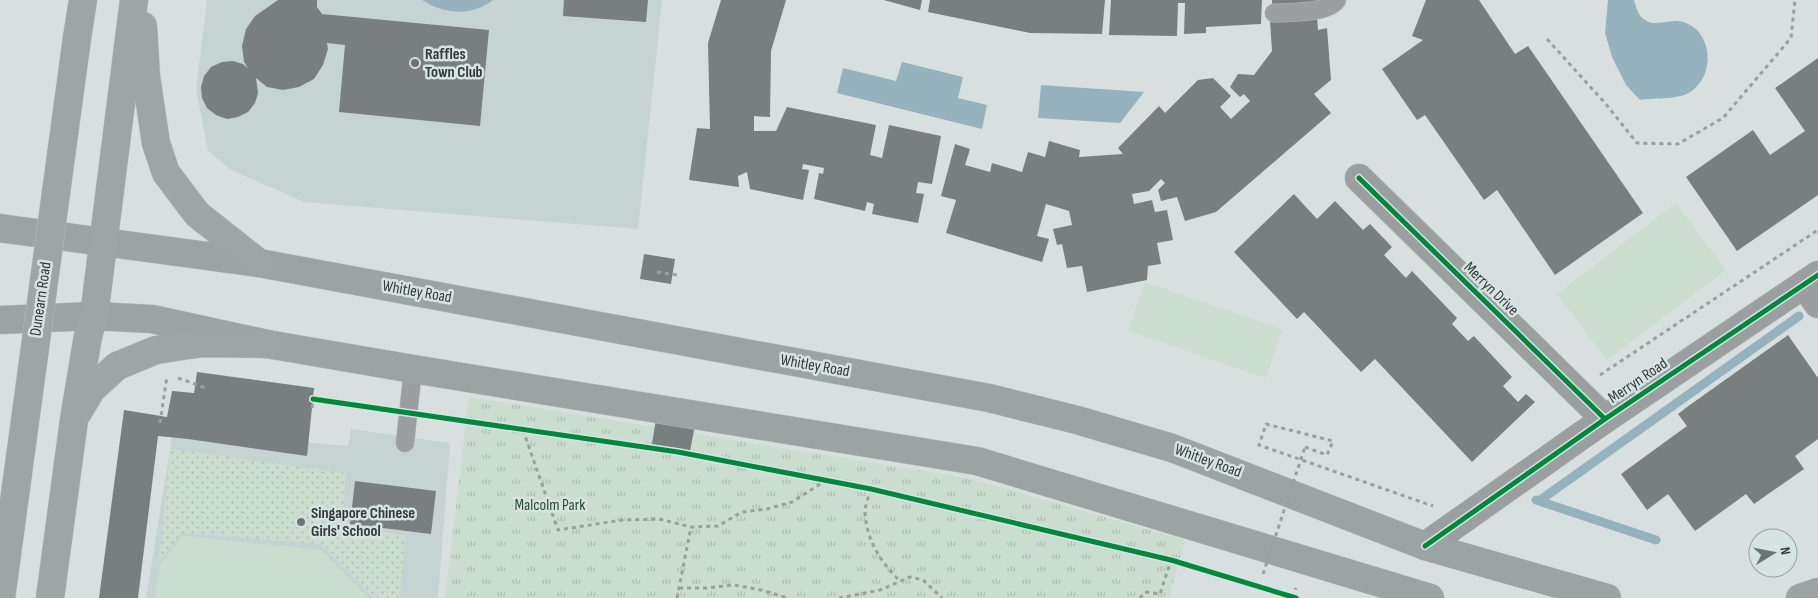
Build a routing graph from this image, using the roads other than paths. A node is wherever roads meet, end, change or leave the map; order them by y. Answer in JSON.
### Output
{"nodes":[{"id":1,"x":83,"y":0,"type":"edge"},
{"id":2,"x":134,"y":0,"type":"edge"},
{"id":3,"x":142,"y":0,"type":"edge"},
{"id":4,"x":1337,"y":0,"type":"edge"},
{"id":5,"x":1274,"y":13,"type":"dead end"},
{"id":6,"x":1359,"y":178,"type":"dead end"},
{"id":7,"x":7,"y":228,"type":"edge"},
{"id":8,"x":103,"y":243,"type":"junction"},
{"id":9,"x":259,"y":263,"type":"junction"},
{"id":10,"x":1814,"y":288,"type":"edge"},
{"id":11,"x":94,"y":316,"type":"junction"},
{"id":12,"x":0,"y":320,"type":"edge"},
{"id":13,"x":267,"y":344,"type":"junction"},
{"id":14,"x":413,"y":370,"type":"junction"},
{"id":15,"x":1605,"y":419,"type":"junction"},
{"id":16,"x":74,"y":420,"type":"junction"},
{"id":17,"x":405,"y":443,"type":"dead end"},
{"id":18,"x":1426,"y":546,"type":"junction"},
{"id":19,"x":1818,"y":592,"type":"edge"},
{"id":20,"x":2,"y":598,"type":"edge"},
{"id":21,"x":50,"y":598,"type":"edge"},
{"id":22,"x":1430,"y":598,"type":"edge"},
{"id":23,"x":1607,"y":598,"type":"edge"},
{"id":24,"x":1800,"y":598,"type":"edge"}],
"edges":[{"from":1,"to":20,"type":"highway","name":"Dunearn Road","bridge":true},
{"from":2,"to":8,"type":"highway"},
{"from":3,"to":9,"type":"highway"},
{"from":4,"to":5,"type":"lane"},
{"from":6,"to":15,"type":"street","name":"Merryn Drive"},
{"from":7,"to":8,"type":"main road","name":"Whitley Road"},
{"from":8,"to":9,"type":"main road","name":"Whitley Road"},
{"from":8,"to":11,"type":"highway"},
{"from":9,"to":18,"type":"main road","name":"Whitley Road"},
{"from":10,"to":15,"type":"street","name":"Merryn Road"},
{"from":11,"to":12,"type":"main road"},
{"from":11,"to":13,"type":"main road"},
{"from":11,"to":16,"type":"highway"},
{"from":13,"to":14,"type":"main road"},
{"from":13,"to":16,"type":"highway"},
{"from":14,"to":17,"type":"lane"},
{"from":14,"to":22,"type":"main road"},
{"from":15,"to":18,"type":"street","name":"Merryn Road"},
{"from":16,"to":21,"type":"highway"},
{"from":18,"to":23,"type":"main road","name":"Whitley Road"},
{"from":19,"to":24,"type":"main road"}]}
